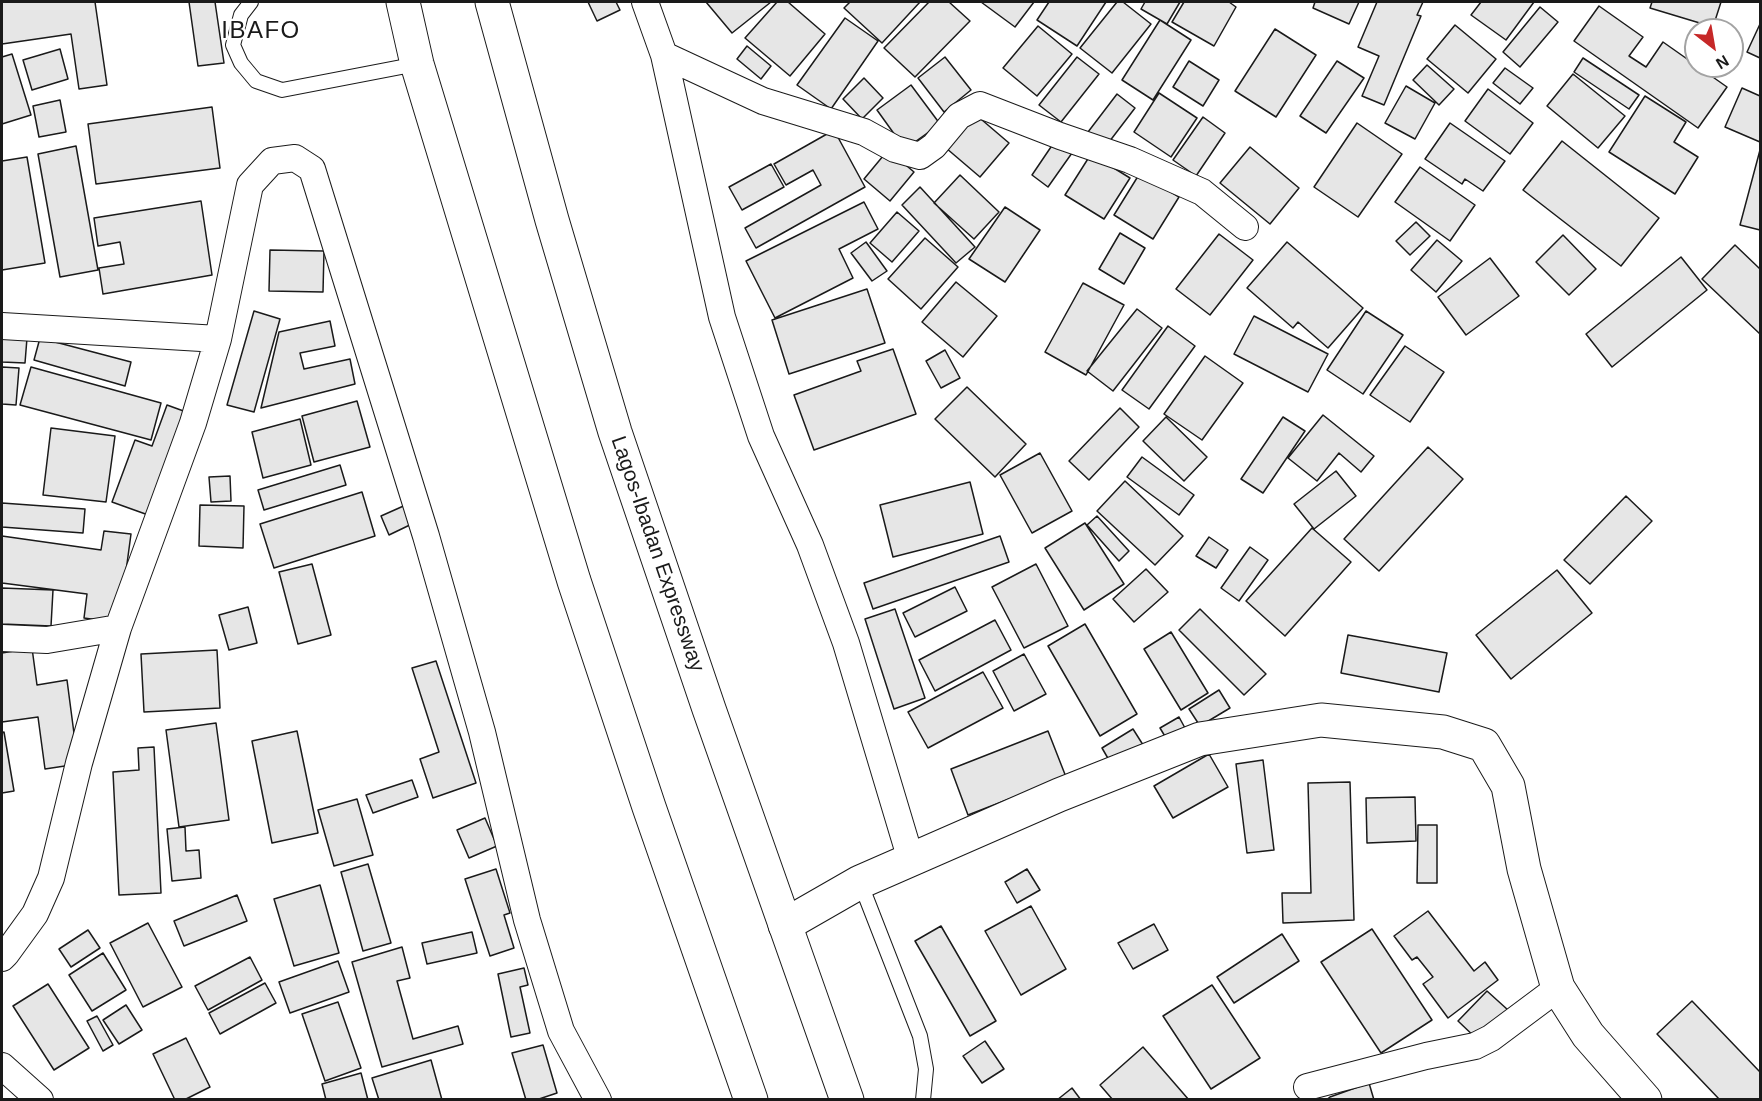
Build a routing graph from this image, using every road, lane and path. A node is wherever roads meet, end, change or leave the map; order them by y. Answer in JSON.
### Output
{"nodes":[{"id":1,"x":251,"y":2,"type":"edge"},
{"id":2,"x":403,"y":2,"type":"edge"},
{"id":3,"x":492,"y":2,"type":"edge"},
{"id":4,"x":645,"y":2,"type":"edge"},
{"id":5,"x":664,"y":55,"type":"junction"},
{"id":6,"x":417,"y":64,"type":"junction"},
{"id":7,"x":1245,"y":227,"type":"dead end"},
{"id":8,"x":2,"y":326,"type":"edge"},
{"id":9,"x":218,"y":339,"type":"junction"},
{"id":10,"x":118,"y":628,"type":"junction"},
{"id":11,"x":2,"y":638,"type":"edge"},
{"id":12,"x":911,"y":860,"type":"junction"},
{"id":13,"x":860,"y":882,"type":"junction"},
{"id":14,"x":785,"y":925,"type":"junction"},
{"id":15,"x":2,"y":958,"type":"edge"},
{"id":16,"x":1558,"y":988,"type":"junction"},
{"id":17,"x":2,"y":1066,"type":"edge"},
{"id":18,"x":1307,"y":1087,"type":"dead end"},
{"id":19,"x":40,"y":1100,"type":"edge"},
{"id":20,"x":598,"y":1100,"type":"edge"},
{"id":21,"x":750,"y":1100,"type":"edge"},
{"id":22,"x":847,"y":1100,"type":"edge"},
{"id":23,"x":923,"y":1100,"type":"edge"},
{"id":24,"x":1645,"y":1100,"type":"edge"}],
"edges":[{"from":1,"to":6,"type":"lane"},
{"from":2,"to":6,"type":"main road"},
{"from":3,"to":14,"type":"main road","name":"Lagos-Ibadan Expressway"},
{"from":4,"to":5,"type":"street"},
{"from":5,"to":7,"type":"street"},
{"from":5,"to":12,"type":"street"},
{"from":6,"to":21,"type":"main road"},
{"from":8,"to":9,"type":"street"},
{"from":9,"to":10,"type":"street"},
{"from":9,"to":20,"type":"street"},
{"from":10,"to":11,"type":"street"},
{"from":10,"to":15,"type":"street"},
{"from":12,"to":13,"type":"main road"},
{"from":12,"to":16,"type":"main road"},
{"from":13,"to":14,"type":"main road"},
{"from":13,"to":23,"type":"lane"},
{"from":14,"to":22,"type":"main road","name":"Lagos-Ibadan Expressway"},
{"from":16,"to":18,"type":"street"},
{"from":16,"to":24,"type":"main road"},
{"from":17,"to":19,"type":"street"}]}
